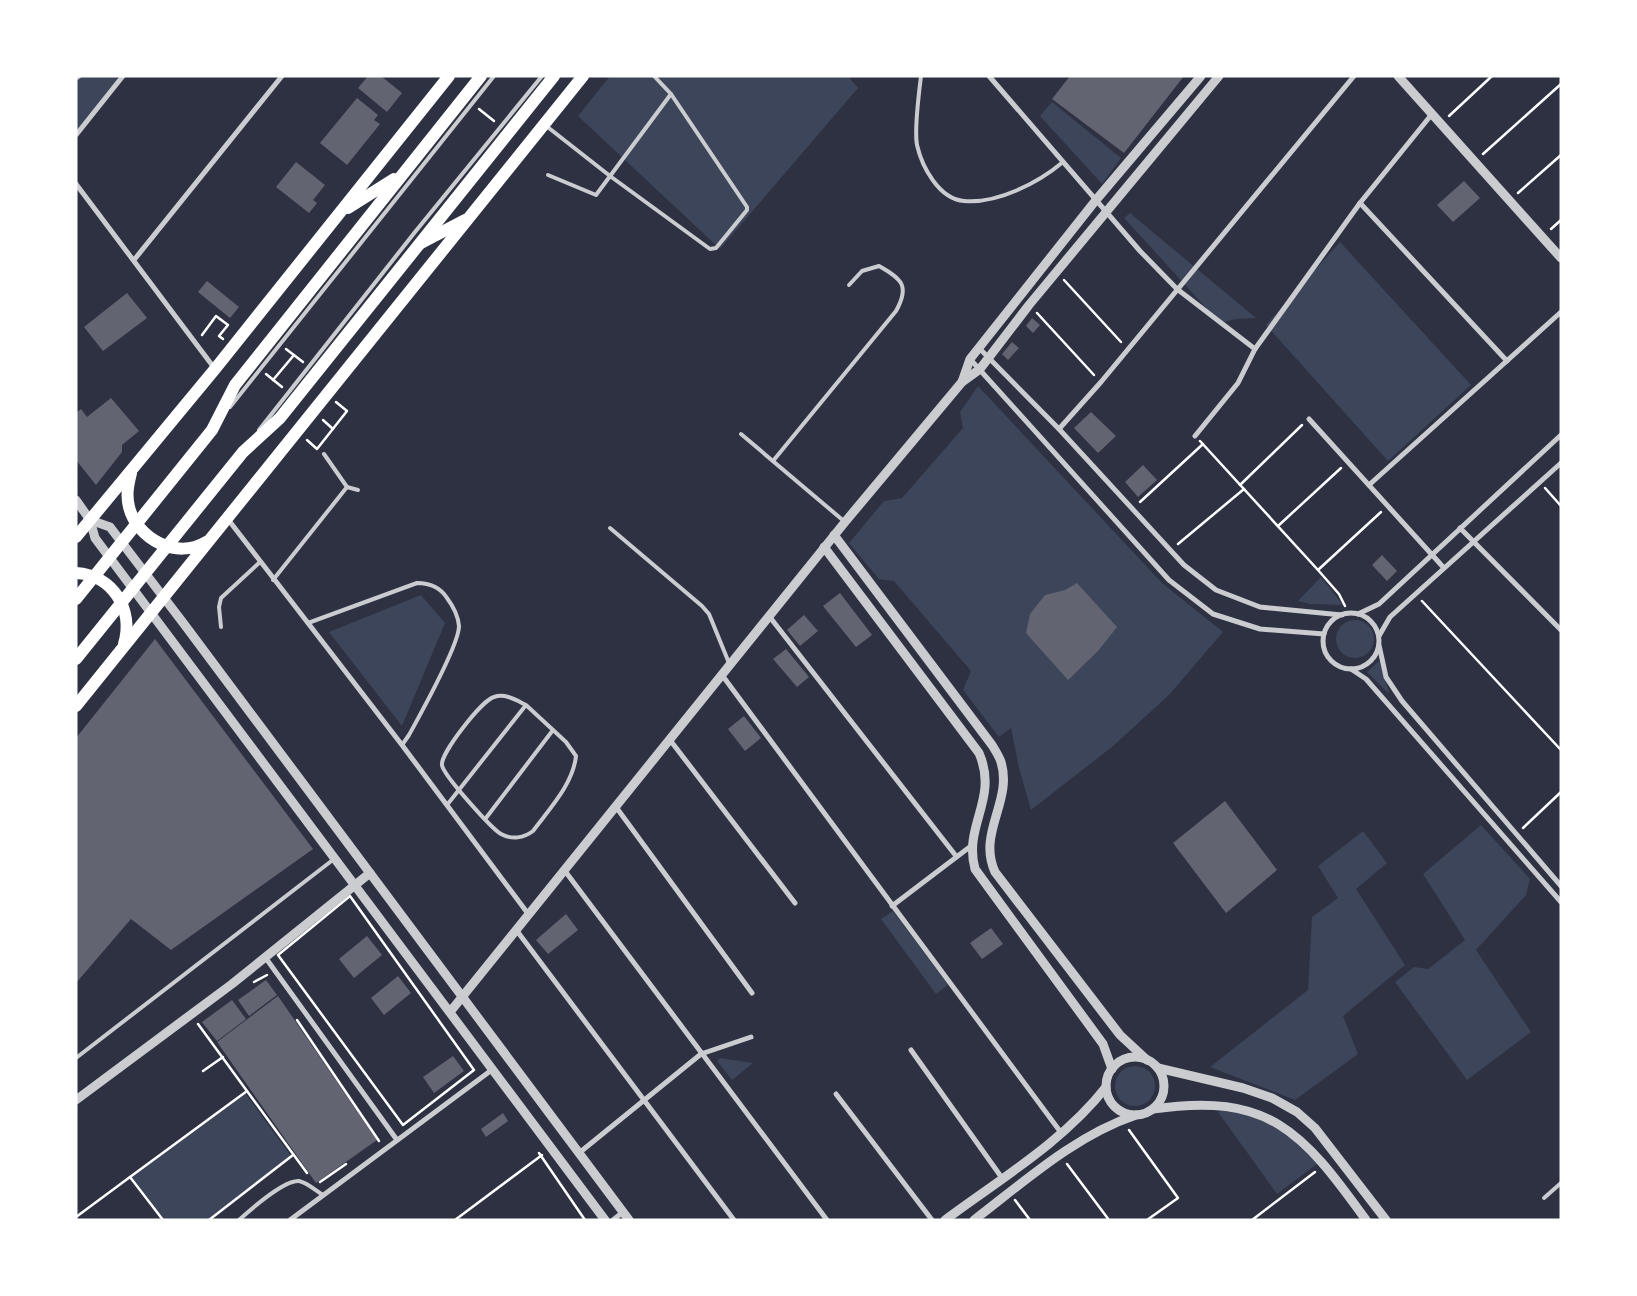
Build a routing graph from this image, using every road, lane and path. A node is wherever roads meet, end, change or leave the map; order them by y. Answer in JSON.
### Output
{"nodes":[{"id":1,"x":123,"y":76,"type":"edge"},
{"id":2,"x":282,"y":76,"type":"edge"},
{"id":3,"x":449,"y":76,"type":"edge"},
{"id":4,"x":481,"y":76,"type":"edge"},
{"id":5,"x":494,"y":76,"type":"edge"},
{"id":6,"x":542,"y":76,"type":"edge"},
{"id":7,"x":554,"y":76,"type":"edge"},
{"id":8,"x":584,"y":76,"type":"edge"},
{"id":9,"x":654,"y":76,"type":"edge"},
{"id":10,"x":921,"y":76,"type":"edge"},
{"id":11,"x":989,"y":76,"type":"edge"},
{"id":12,"x":1201,"y":76,"type":"edge"},
{"id":13,"x":1219,"y":76,"type":"edge"},
{"id":14,"x":1354,"y":76,"type":"edge"},
{"id":15,"x":1398,"y":76,"type":"edge"},
{"id":16,"x":1492,"y":76,"type":"edge"},
{"id":17,"x":1561,"y":84,"type":"edge"},
{"id":18,"x":670,"y":94,"type":"junction"},
{"id":19,"x":472,"y":103,"type":"junction"},
{"id":20,"x":1432,"y":114,"type":"junction"},
{"id":21,"x":1440,"y":123,"type":"junction"},
{"id":22,"x":545,"y":124,"type":"junction"},
{"id":23,"x":501,"y":127,"type":"junction"},
{"id":24,"x":76,"y":135,"type":"edge"},
{"id":25,"x":1561,"y":155,"type":"edge"},
{"id":26,"x":1474,"y":161,"type":"junction"},
{"id":27,"x":1062,"y":162,"type":"junction"},
{"id":28,"x":403,"y":174,"type":"junction"},
{"id":29,"x":548,"y":175,"type":"dead end"},
{"id":30,"x":610,"y":176,"type":"junction"},
{"id":31,"x":76,"y":184,"type":"edge"},
{"id":32,"x":1096,"y":200,"type":"junction"},
{"id":33,"x":1510,"y":201,"type":"junction"},
{"id":34,"x":1360,"y":203,"type":"junction"},
{"id":35,"x":1106,"y":212,"type":"junction"},
{"id":36,"x":338,"y":214,"type":"junction"},
{"id":37,"x":470,"y":217,"type":"junction"},
{"id":38,"x":417,"y":245,"type":"junction"},
{"id":39,"x":1561,"y":258,"type":"edge"},
{"id":40,"x":134,"y":260,"type":"junction"},
{"id":41,"x":1056,"y":272,"type":"junction"},
{"id":42,"x":849,"y":285,"type":"dead end"},
{"id":43,"x":1177,"y":289,"type":"junction"},
{"id":44,"x":1029,"y":305,"type":"junction"},
{"id":45,"x":1561,"y":312,"type":"edge"},
{"id":46,"x":227,"y":342,"type":"dead end"},
{"id":47,"x":196,"y":344,"type":"junction"},
{"id":48,"x":280,"y":344,"type":"junction"},
{"id":49,"x":979,"y":348,"type":"junction"},
{"id":50,"x":1128,"y":349,"type":"junction"},
{"id":51,"x":1255,"y":349,"type":"junction"},
{"id":52,"x":294,"y":355,"type":"junction"},
{"id":53,"x":988,"y":358,"type":"junction"},
{"id":54,"x":970,"y":359,"type":"junction"},
{"id":55,"x":1507,"y":361,"type":"junction"},
{"id":56,"x":308,"y":366,"type":"junction"},
{"id":57,"x":215,"y":369,"type":"junction"},
{"id":58,"x":980,"y":369,"type":"junction"},
{"id":59,"x":266,"y":374,"type":"dead end"},
{"id":60,"x":273,"y":380,"type":"junction"},
{"id":61,"x":962,"y":382,"type":"junction"},
{"id":62,"x":1101,"y":382,"type":"junction"},
{"id":63,"x":288,"y":392,"type":"dead end"},
{"id":64,"x":347,"y":411,"type":"dead end"},
{"id":65,"x":316,"y":415,"type":"dead end"},
{"id":66,"x":1309,"y":419,"type":"joint"},
{"id":67,"x":332,"y":427,"type":"junction"},
{"id":68,"x":1059,"y":429,"type":"junction"},
{"id":69,"x":212,"y":430,"type":"junction"},
{"id":70,"x":741,"y":434,"type":"dead end"},
{"id":71,"x":1561,"y":435,"type":"edge"},
{"id":72,"x":1195,"y":436,"type":"joint"},
{"id":73,"x":1203,"y":444,"type":"junction"},
{"id":74,"x":317,"y":449,"type":"dead end"},
{"id":75,"x":243,"y":452,"type":"junction"},
{"id":76,"x":324,"y":454,"type":"dead end"},
{"id":77,"x":773,"y":461,"type":"junction"},
{"id":78,"x":1348,"y":462,"type":"junction"},
{"id":79,"x":1561,"y":464,"type":"edge"},
{"id":80,"x":132,"y":470,"type":"junction"},
{"id":81,"x":1540,"y":482,"type":"junction"},
{"id":82,"x":1240,"y":485,"type":"junction"},
{"id":83,"x":1369,"y":485,"type":"junction"},
{"id":84,"x":347,"y":487,"type":"junction"},
{"id":85,"x":1244,"y":489,"type":"junction"},
{"id":86,"x":358,"y":490,"type":"dead end"},
{"id":87,"x":76,"y":500,"type":"edge"},
{"id":88,"x":1387,"y":506,"type":"junction"},
{"id":89,"x":1561,"y":506,"type":"edge"},
{"id":90,"x":1133,"y":509,"type":"junction"},
{"id":91,"x":227,"y":518,"type":"junction"},
{"id":92,"x":90,"y":520,"type":"junction"},
{"id":93,"x":845,"y":522,"type":"junction"},
{"id":94,"x":1278,"y":526,"type":"junction"},
{"id":95,"x":610,"y":528,"type":"dead end"},
{"id":96,"x":1460,"y":528,"type":"junction"},
{"id":97,"x":834,"y":535,"type":"junction"},
{"id":98,"x":76,"y":537,"type":"edge"},
{"id":99,"x":209,"y":540,"type":"junction"},
{"id":100,"x":1473,"y":542,"type":"junction"},
{"id":101,"x":824,"y":547,"type":"junction"},
{"id":102,"x":1171,"y":550,"type":"junction"},
{"id":103,"x":1431,"y":554,"type":"junction"},
{"id":104,"x":260,"y":562,"type":"junction"},
{"id":105,"x":1444,"y":568,"type":"junction"},
{"id":106,"x":1318,"y":570,"type":"junction"},
{"id":107,"x":76,"y":573,"type":"edge"},
{"id":108,"x":273,"y":580,"type":"junction"},
{"id":109,"x":163,"y":597,"type":"junction"},
{"id":110,"x":76,"y":599,"type":"edge"},
{"id":111,"x":1427,"y":606,"type":"dead end"},
{"id":112,"x":151,"y":612,"type":"junction"},
{"id":113,"x":1350,"y":614,"type":"junction"},
{"id":114,"x":1358,"y":614,"type":"junction"},
{"id":115,"x":1342,"y":615,"type":"junction"},
{"id":116,"x":769,"y":616,"type":"junction"},
{"id":117,"x":308,"y":624,"type":"junction"},
{"id":118,"x":221,"y":627,"type":"dead end"},
{"id":119,"x":1561,"y":630,"type":"edge"},
{"id":120,"x":1324,"y":634,"type":"junction"},
{"id":121,"x":1379,"y":636,"type":"junction"},
{"id":122,"x":1379,"y":645,"type":"junction"},
{"id":123,"x":123,"y":647,"type":"junction"},
{"id":124,"x":76,"y":659,"type":"edge"},
{"id":125,"x":730,"y":665,"type":"junction"},
{"id":126,"x":1351,"y":669,"type":"junction"},
{"id":127,"x":722,"y":675,"type":"junction"},
{"id":128,"x":1402,"y":701,"type":"junction"},
{"id":129,"x":526,"y":705,"type":"junction"},
{"id":130,"x":76,"y":706,"type":"edge"},
{"id":131,"x":1392,"y":710,"type":"junction"},
{"id":132,"x":553,"y":730,"type":"junction"},
{"id":133,"x":670,"y":740,"type":"junction"},
{"id":134,"x":402,"y":745,"type":"junction"},
{"id":135,"x":1561,"y":750,"type":"edge"},
{"id":136,"x":459,"y":791,"type":"junction"},
{"id":137,"x":1561,"y":792,"type":"edge"},
{"id":138,"x":447,"y":805,"type":"junction"},
{"id":139,"x":616,"y":807,"type":"junction"},
{"id":140,"x":486,"y":818,"type":"junction"},
{"id":141,"x":1516,"y":834,"type":"junction"},
{"id":142,"x":970,"y":846,"type":"junction"},
{"id":143,"x":956,"y":856,"type":"junction"},
{"id":144,"x":334,"y":860,"type":"junction"},
{"id":145,"x":565,"y":871,"type":"junction"},
{"id":146,"x":370,"y":873,"type":"junction"},
{"id":147,"x":354,"y":886,"type":"junction"},
{"id":148,"x":1561,"y":886,"type":"edge"},
{"id":149,"x":1561,"y":902,"type":"edge"},
{"id":150,"x":795,"y":903,"type":"dead end"},
{"id":151,"x":892,"y":906,"type":"junction"},
{"id":152,"x":529,"y":916,"type":"junction"},
{"id":153,"x":517,"y":931,"type":"junction"},
{"id":154,"x":265,"y":957,"type":"junction"},
{"id":155,"x":266,"y":975,"type":"dead end"},
{"id":156,"x":272,"y":983,"type":"dead end"},
{"id":157,"x":752,"y":993,"type":"dead end"},
{"id":158,"x":464,"y":997,"type":"junction"},
{"id":159,"x":450,"y":1012,"type":"junction"},
{"id":160,"x":293,"y":1015,"type":"dead end"},
{"id":161,"x":196,"y":1021,"type":"dead end"},
{"id":162,"x":751,"y":1037,"type":"dead end"},
{"id":163,"x":910,"y":1050,"type":"dead end"},
{"id":164,"x":701,"y":1054,"type":"junction"},
{"id":165,"x":223,"y":1057,"type":"junction"},
{"id":166,"x":76,"y":1058,"type":"edge"},
{"id":167,"x":1147,"y":1060,"type":"junction"},
{"id":168,"x":1158,"y":1068,"type":"junction"},
{"id":169,"x":493,"y":1069,"type":"junction"},
{"id":170,"x":1112,"y":1069,"type":"junction"},
{"id":171,"x":203,"y":1072,"type":"dead end"},
{"id":172,"x":1106,"y":1087,"type":"junction"},
{"id":173,"x":247,"y":1091,"type":"junction"},
{"id":174,"x":836,"y":1094,"type":"dead end"},
{"id":175,"x":76,"y":1100,"type":"edge"},
{"id":176,"x":644,"y":1100,"type":"junction"},
{"id":177,"x":1153,"y":1109,"type":"junction"},
{"id":178,"x":1136,"y":1115,"type":"junction"},
{"id":179,"x":1122,"y":1120,"type":"junction"},
{"id":180,"x":403,"y":1125,"type":"joint"},
{"id":181,"x":1062,"y":1134,"type":"junction"},
{"id":182,"x":397,"y":1140,"type":"junction"},
{"id":183,"x":372,"y":1147,"type":"dead end"},
{"id":184,"x":535,"y":1148,"type":"dead end"},
{"id":185,"x":550,"y":1149,"type":"junction"},
{"id":186,"x":579,"y":1152,"type":"junction"},
{"id":187,"x":294,"y":1155,"type":"junction"},
{"id":188,"x":1060,"y":1155,"type":"junction"},
{"id":189,"x":541,"y":1156,"type":"junction"},
{"id":190,"x":348,"y":1164,"type":"dead end"},
{"id":191,"x":1324,"y":1165,"type":"junction"},
{"id":192,"x":130,"y":1177,"type":"junction"},
{"id":193,"x":310,"y":1178,"type":"dead end"},
{"id":194,"x":1002,"y":1178,"type":"junction"},
{"id":195,"x":1561,"y":1183,"type":"edge"},
{"id":196,"x":316,"y":1185,"type":"dead end"},
{"id":197,"x":1010,"y":1193,"type":"junction"},
{"id":198,"x":323,"y":1195,"type":"junction"},
{"id":199,"x":1544,"y":1198,"type":"dead end"},
{"id":200,"x":623,"y":1212,"type":"junction"},
{"id":201,"x":76,"y":1217,"type":"edge"},
{"id":202,"x":163,"y":1220,"type":"edge"},
{"id":203,"x":209,"y":1220,"type":"edge"},
{"id":204,"x":239,"y":1220,"type":"edge"},
{"id":205,"x":290,"y":1220,"type":"edge"},
{"id":206,"x":454,"y":1220,"type":"edge"},
{"id":207,"x":585,"y":1220,"type":"edge"},
{"id":208,"x":605,"y":1220,"type":"edge"},
{"id":209,"x":613,"y":1220,"type":"edge"},
{"id":210,"x":629,"y":1220,"type":"edge"},
{"id":211,"x":734,"y":1220,"type":"edge"},
{"id":212,"x":827,"y":1220,"type":"edge"},
{"id":213,"x":932,"y":1220,"type":"edge"},
{"id":214,"x":945,"y":1220,"type":"edge"},
{"id":215,"x":974,"y":1220,"type":"edge"},
{"id":216,"x":1030,"y":1220,"type":"edge"},
{"id":217,"x":1109,"y":1220,"type":"edge"},
{"id":218,"x":1147,"y":1220,"type":"edge"},
{"id":219,"x":1252,"y":1220,"type":"edge"},
{"id":220,"x":1366,"y":1220,"type":"edge"},
{"id":221,"x":1386,"y":1220,"type":"edge"}],
"edges":[{"from":1,"to":24,"type":"street"},
{"from":2,"to":40,"type":"street"},
{"from":3,"to":36,"type":"main road"},
{"from":4,"to":28,"type":"main road"},
{"from":5,"to":19,"type":"lane"},
{"from":6,"to":23,"type":"lane"},
{"from":7,"to":38,"type":"main road"},
{"from":8,"to":22,"type":"main road"},
{"from":9,"to":18,"type":"lane"},
{"from":10,"to":27,"type":"lane"},
{"from":11,"to":27,"type":"street"},
{"from":12,"to":32,"type":"street"},
{"from":13,"to":35,"type":"street"},
{"from":14,"to":43,"type":"street"},
{"from":15,"to":20,"type":"street"},
{"from":16,"to":21,"type":"path"},
{"from":17,"to":26,"type":"path"},
{"from":18,"to":30,"type":"lane"},
{"from":18,"to":30,"type":"lane"},
{"from":19,"to":23,"type":"path"},
{"from":19,"to":48,"type":"lane"},
{"from":20,"to":21,"type":"street"},
{"from":20,"to":34,"type":"street"},
{"from":21,"to":26,"type":"street"},
{"from":22,"to":30,"type":"lane"},
{"from":22,"to":37,"type":"main road"},
{"from":23,"to":56,"type":"lane"},
{"from":25,"to":33,"type":"path"},
{"from":26,"to":33,"type":"street"},
{"from":27,"to":32,"type":"street"},
{"from":28,"to":36,"type":"main road"},
{"from":28,"to":69,"type":"main road"},
{"from":29,"to":30,"type":"lane"},
{"from":31,"to":40,"type":"street"},
{"from":32,"to":35,"type":"street"},
{"from":32,"to":49,"type":"street"},
{"from":33,"to":39,"type":"street"},
{"from":34,"to":51,"type":"street"},
{"from":34,"to":55,"type":"street"},
{"from":35,"to":41,"type":"street"},
{"from":35,"to":43,"type":"street"},
{"from":36,"to":57,"type":"main road"},
{"from":37,"to":38,"type":"main road"},
{"from":37,"to":91,"type":"main road"},
{"from":38,"to":75,"type":"main road"},
{"from":40,"to":47,"type":"street"},
{"from":41,"to":44,"type":"street"},
{"from":41,"to":50,"type":"path"},
{"from":42,"to":77,"type":"lane"},
{"from":43,"to":50,"type":"street"},
{"from":43,"to":51,"type":"street"},
{"from":44,"to":53,"type":"street"},
{"from":44,"to":62,"type":"path"},
{"from":45,"to":55,"type":"street"},
{"from":46,"to":47,"type":"path"},
{"from":47,"to":57,"type":"street"},
{"from":48,"to":52,"type":"path"},
{"from":48,"to":69,"type":"lane"},
{"from":49,"to":53,"type":"street"},
{"from":49,"to":54,"type":"street"},
{"from":50,"to":62,"type":"street"},
{"from":51,"to":72,"type":"street"},
{"from":52,"to":56,"type":"path"},
{"from":52,"to":60,"type":"path"},
{"from":53,"to":58,"type":"street"},
{"from":53,"to":68,"type":"street"},
{"from":54,"to":58,"type":"street"},
{"from":54,"to":61,"type":"street"},
{"from":55,"to":83,"type":"street"},
{"from":56,"to":75,"type":"lane"},
{"from":57,"to":80,"type":"main road"},
{"from":58,"to":61,"type":"street"},
{"from":58,"to":120,"type":"street"},
{"from":59,"to":60,"type":"path"},
{"from":60,"to":63,"type":"path"},
{"from":61,"to":93,"type":"street"},
{"from":62,"to":68,"type":"street"},
{"from":64,"to":67,"type":"path"},
{"from":65,"to":67,"type":"path"},
{"from":66,"to":78,"type":"street"},
{"from":66,"to":82,"type":"path"},
{"from":67,"to":74,"type":"path"},
{"from":68,"to":90,"type":"street"},
{"from":69,"to":110,"type":"main road"},
{"from":70,"to":77,"type":"lane"},
{"from":71,"to":96,"type":"street"},
{"from":72,"to":73,"type":"path"},
{"from":73,"to":82,"type":"path"},
{"from":73,"to":90,"type":"path"},
{"from":75,"to":124,"type":"main road"},
{"from":76,"to":84,"type":"lane"},
{"from":77,"to":93,"type":"lane"},
{"from":78,"to":83,"type":"street"},
{"from":78,"to":94,"type":"path"},
{"from":79,"to":81,"type":"street"},
{"from":80,"to":92,"type":"main road"},
{"from":80,"to":99,"type":"main road"},
{"from":81,"to":89,"type":"path"},
{"from":81,"to":100,"type":"street"},
{"from":82,"to":85,"type":"path"},
{"from":83,"to":88,"type":"street"},
{"from":84,"to":86,"type":"lane"},
{"from":84,"to":108,"type":"lane"},
{"from":85,"to":94,"type":"path"},
{"from":85,"to":102,"type":"path"},
{"from":87,"to":92,"type":"street"},
{"from":88,"to":103,"type":"street"},
{"from":88,"to":106,"type":"path"},
{"from":90,"to":102,"type":"street"},
{"from":91,"to":99,"type":"main road"},
{"from":91,"to":104,"type":"street"},
{"from":92,"to":98,"type":"main road"},
{"from":92,"to":109,"type":"street"},
{"from":92,"to":112,"type":"street"},
{"from":93,"to":97,"type":"street"},
{"from":94,"to":106,"type":"path"},
{"from":95,"to":125,"type":"lane"},
{"from":96,"to":100,"type":"street"},
{"from":96,"to":103,"type":"street"},
{"from":97,"to":101,"type":"street"},
{"from":97,"to":167,"type":"street"},
{"from":99,"to":109,"type":"main road"},
{"from":100,"to":105,"type":"street"},
{"from":100,"to":119,"type":"street"},
{"from":101,"to":116,"type":"street"},
{"from":101,"to":142,"type":"street"},
{"from":102,"to":115,"type":"street"},
{"from":103,"to":105,"type":"street"},
{"from":103,"to":114,"type":"street"},
{"from":104,"to":108,"type":"street"},
{"from":104,"to":118,"type":"lane"},
{"from":105,"to":121,"type":"street"},
{"from":106,"to":113,"type":"path"},
{"from":107,"to":123,"type":"main road"},
{"from":108,"to":117,"type":"street"},
{"from":109,"to":112,"type":"main road"},
{"from":109,"to":146,"type":"street"},
{"from":111,"to":135,"type":"path"},
{"from":112,"to":123,"type":"main road"},
{"from":112,"to":144,"type":"street"},
{"from":113,"to":114,"type":"street"},
{"from":113,"to":115,"type":"street"},
{"from":114,"to":121,"type":"street"},
{"from":115,"to":120,"type":"street"},
{"from":116,"to":125,"type":"street"},
{"from":116,"to":143,"type":"street"},
{"from":117,"to":134,"type":"street"},
{"from":117,"to":134,"type":"lane"},
{"from":120,"to":126,"type":"street"},
{"from":121,"to":122,"type":"street"},
{"from":122,"to":126,"type":"street"},
{"from":122,"to":128,"type":"street"},
{"from":123,"to":130,"type":"main road"},
{"from":125,"to":127,"type":"street"},
{"from":126,"to":131,"type":"street"},
{"from":127,"to":133,"type":"street"},
{"from":127,"to":151,"type":"street"},
{"from":128,"to":131,"type":"street"},
{"from":128,"to":141,"type":"street"},
{"from":129,"to":132,"type":"lane"},
{"from":129,"to":136,"type":"lane"},
{"from":129,"to":136,"type":"lane"},
{"from":131,"to":149,"type":"street"},
{"from":132,"to":140,"type":"lane"},
{"from":132,"to":140,"type":"lane"},
{"from":133,"to":139,"type":"street"},
{"from":133,"to":150,"type":"street"},
{"from":134,"to":138,"type":"street"},
{"from":136,"to":138,"type":"lane"},
{"from":136,"to":140,"type":"lane"},
{"from":137,"to":141,"type":"path"},
{"from":138,"to":152,"type":"street"},
{"from":139,"to":145,"type":"street"},
{"from":139,"to":157,"type":"street"},
{"from":141,"to":148,"type":"street"},
{"from":142,"to":143,"type":"street"},
{"from":142,"to":170,"type":"street"},
{"from":143,"to":151,"type":"street"},
{"from":144,"to":147,"type":"street"},
{"from":144,"to":166,"type":"lane"},
{"from":145,"to":152,"type":"street"},
{"from":145,"to":164,"type":"street"},
{"from":146,"to":147,"type":"street"},
{"from":146,"to":158,"type":"street"},
{"from":147,"to":154,"type":"street"},
{"from":147,"to":159,"type":"street"},
{"from":151,"to":181,"type":"street"},
{"from":152,"to":153,"type":"street"},
{"from":153,"to":158,"type":"street"},
{"from":153,"to":176,"type":"street"},
{"from":154,"to":175,"type":"street"},
{"from":154,"to":182,"type":"street"},
{"from":155,"to":156,"type":"path"},
{"from":158,"to":159,"type":"street"},
{"from":158,"to":186,"type":"street"},
{"from":159,"to":169,"type":"street"},
{"from":160,"to":183,"type":"path"},
{"from":161,"to":165,"type":"path"},
{"from":162,"to":164,"type":"street"},
{"from":163,"to":194,"type":"street"},
{"from":164,"to":176,"type":"street"},
{"from":164,"to":212,"type":"street"},
{"from":165,"to":171,"type":"path"},
{"from":165,"to":173,"type":"path"},
{"from":167,"to":168,"type":"street"},
{"from":167,"to":170,"type":"street"},
{"from":168,"to":177,"type":"street"},
{"from":168,"to":221,"type":"street"},
{"from":169,"to":182,"type":"street"},
{"from":169,"to":185,"type":"street"},
{"from":170,"to":172,"type":"street"},
{"from":172,"to":178,"type":"street"},
{"from":172,"to":181,"type":"street"},
{"from":173,"to":187,"type":"path"},
{"from":173,"to":192,"type":"path"},
{"from":174,"to":213,"type":"street"},
{"from":176,"to":186,"type":"street"},
{"from":176,"to":211,"type":"street"},
{"from":177,"to":178,"type":"street"},
{"from":177,"to":191,"type":"street"},
{"from":178,"to":179,"type":"street"},
{"from":179,"to":188,"type":"street"},
{"from":179,"to":218,"type":"path"},
{"from":180,"to":180,"type":"path"},
{"from":181,"to":194,"type":"street"},
{"from":182,"to":198,"type":"street"},
{"from":184,"to":189,"type":"path"},
{"from":185,"to":189,"type":"path"},
{"from":185,"to":208,"type":"street"},
{"from":186,"to":200,"type":"street"},
{"from":187,"to":193,"type":"path"},
{"from":187,"to":203,"type":"path"},
{"from":188,"to":197,"type":"street"},
{"from":188,"to":217,"type":"path"},
{"from":189,"to":206,"type":"path"},
{"from":189,"to":207,"type":"path"},
{"from":190,"to":196,"type":"path"},
{"from":191,"to":219,"type":"path"},
{"from":191,"to":220,"type":"street"},
{"from":192,"to":201,"type":"path"},
{"from":192,"to":202,"type":"path"},
{"from":194,"to":214,"type":"street"},
{"from":195,"to":199,"type":"lane"},
{"from":197,"to":215,"type":"street"},
{"from":197,"to":216,"type":"path"},
{"from":198,"to":204,"type":"lane"},
{"from":198,"to":205,"type":"street"},
{"from":200,"to":209,"type":"street"},
{"from":200,"to":210,"type":"street"}]}
